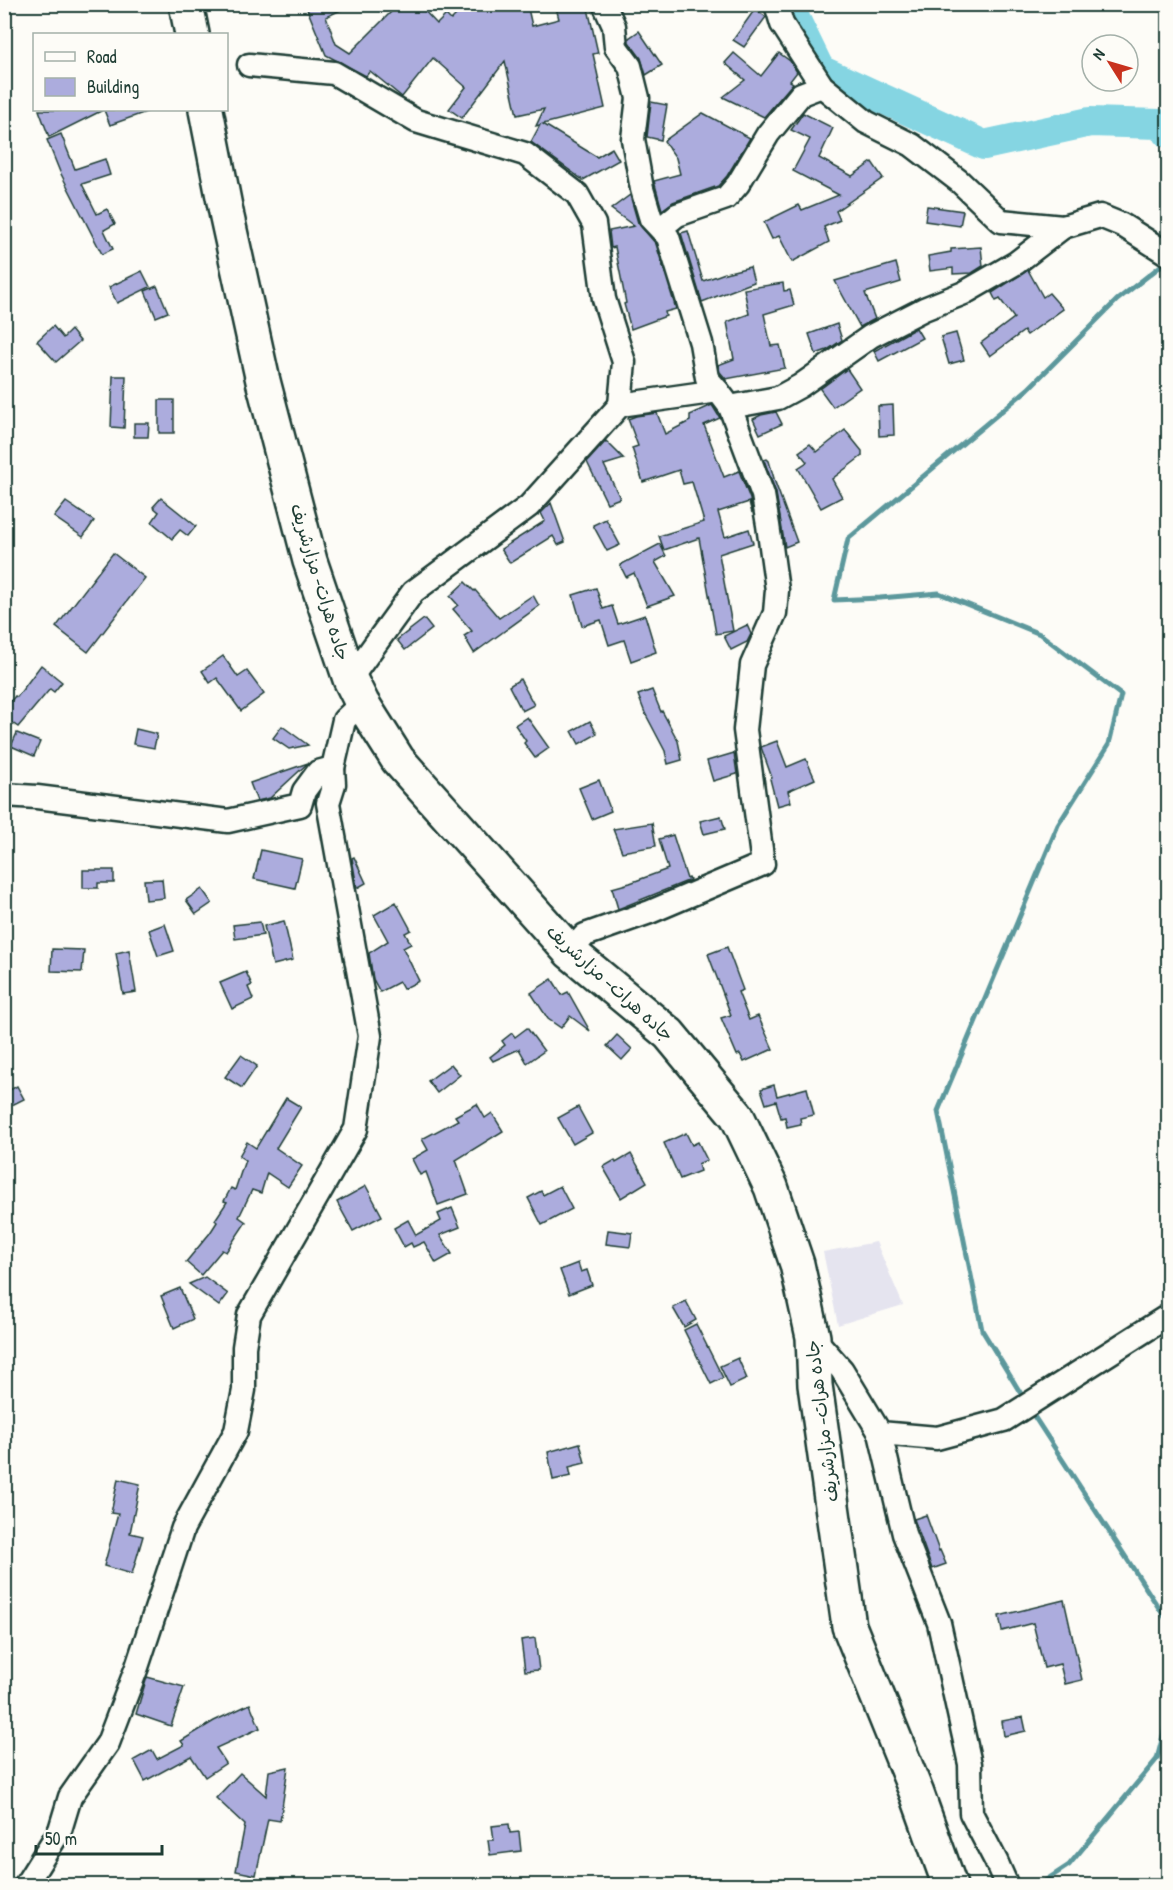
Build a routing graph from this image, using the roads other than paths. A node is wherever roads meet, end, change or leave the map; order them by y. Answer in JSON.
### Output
{"nodes":[{"id":1,"x":186,"y":4,"type":"edge"},
{"id":2,"x":604,"y":4,"type":"edge"},
{"id":3,"x":776,"y":4,"type":"edge"},
{"id":4,"x":192,"y":33,"type":"edge"},
{"id":5,"x":249,"y":65,"type":"dead end"},
{"id":6,"x":822,"y":86,"type":"junction"},
{"id":7,"x":206,"y":111,"type":"edge"},
{"id":8,"x":661,"y":228,"type":"junction"},
{"id":9,"x":1063,"y":228,"type":"junction"},
{"id":10,"x":1168,"y":254,"type":"edge"},
{"id":11,"x":724,"y":399,"type":"junction"},
{"id":12,"x":620,"y":405,"type":"junction"},
{"id":13,"x":356,"y":691,"type":"junction"},
{"id":14,"x":333,"y":768,"type":"junction"},
{"id":15,"x":4,"y":795,"type":"edge"},
{"id":16,"x":570,"y":952,"type":"junction"},
{"id":17,"x":1168,"y":1316,"type":"edge"},
{"id":18,"x":813,"y":1337,"type":"junction"},
{"id":19,"x":880,"y":1433,"type":"junction"},
{"id":20,"x":1005,"y":1881,"type":"edge"},
{"id":21,"x":25,"y":1886,"type":"edge"},
{"id":22,"x":950,"y":1886,"type":"edge"}],
"edges":[{"from":1,"to":4,"type":"highway"},
{"from":2,"to":8,"type":"street"},
{"from":3,"to":6,"type":"street"},
{"from":5,"to":12,"type":"street"},
{"from":6,"to":8,"type":"street"},
{"from":6,"to":9,"type":"street"},
{"from":7,"to":13,"type":"highway","name":"جاده هرات- مزارشریف"},
{"from":8,"to":11,"type":"street"},
{"from":9,"to":10,"type":"street"},
{"from":9,"to":11,"type":"street"},
{"from":11,"to":12,"type":"street"},
{"from":11,"to":16,"type":"street"},
{"from":12,"to":13,"type":"street"},
{"from":13,"to":14,"type":"street"},
{"from":13,"to":16,"type":"highway","name":"جاده هرات- مزارشریف"},
{"from":14,"to":15,"type":"street"},
{"from":14,"to":21,"type":"street"},
{"from":16,"to":18,"type":"highway","name":"جاده هرات- مزارشریف"},
{"from":17,"to":19,"type":"street"},
{"from":18,"to":19,"type":"street"},
{"from":18,"to":22,"type":"highway","name":"جاده هرات- مزارشریف"},
{"from":19,"to":20,"type":"street"}]}
